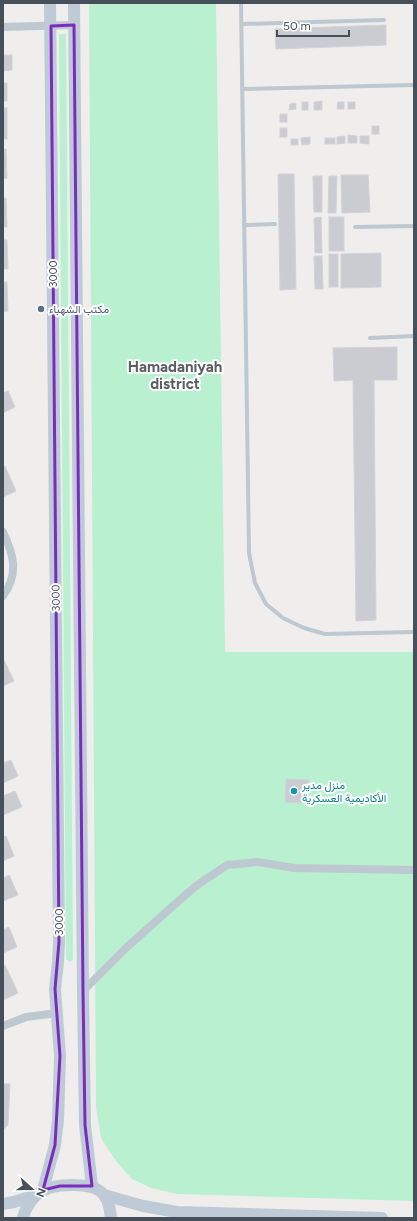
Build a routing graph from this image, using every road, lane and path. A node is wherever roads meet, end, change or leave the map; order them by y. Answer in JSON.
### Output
{"nodes":[{"id":1,"x":50,"y":3,"type":"edge"},
{"id":2,"x":74,"y":3,"type":"edge"},
{"id":3,"x":241,"y":3,"type":"edge"},
{"id":4,"x":384,"y":20,"type":"dead end"},
{"id":5,"x":242,"y":24,"type":"junction"},
{"id":6,"x":74,"y":25,"type":"junction"},
{"id":7,"x":51,"y":26,"type":"junction"},
{"id":8,"x":3,"y":27,"type":"edge"},
{"id":9,"x":414,"y":85,"type":"edge"},
{"id":10,"x":243,"y":89,"type":"junction"},
{"id":11,"x":275,"y":224,"type":"dead end"},
{"id":12,"x":245,"y":225,"type":"junction"},
{"id":13,"x":414,"y":226,"type":"edge"},
{"id":14,"x":355,"y":227,"type":"dead end"},
{"id":15,"x":414,"y":336,"type":"edge"},
{"id":16,"x":370,"y":338,"type":"dead end"},
{"id":17,"x":3,"y":532,"type":"edge"},
{"id":18,"x":6,"y":545,"type":"edge"},
{"id":19,"x":3,"y":596,"type":"edge"},
{"id":20,"x":414,"y":632,"type":"edge"},
{"id":21,"x":414,"y":870,"type":"edge"},
{"id":22,"x":82,"y":991,"type":"junction"},
{"id":23,"x":58,"y":1013,"type":"junction"},
{"id":24,"x":3,"y":1026,"type":"edge"},
{"id":25,"x":92,"y":1186,"type":"junction"},
{"id":26,"x":39,"y":1192,"type":"junction"},
{"id":27,"x":104,"y":1195,"type":"junction"},
{"id":28,"x":3,"y":1204,"type":"edge"},
{"id":29,"x":23,"y":1218,"type":"edge"},
{"id":30,"x":112,"y":1218,"type":"edge"},
{"id":31,"x":382,"y":1218,"type":"edge"}],
"edges":[{"from":1,"to":7,"type":"street","name":"3000"},
{"from":2,"to":6,"type":"street","name":"3000"},
{"from":3,"to":5,"type":"lane"},
{"from":4,"to":5,"type":"lane"},
{"from":5,"to":10,"type":"lane"},
{"from":6,"to":7,"type":"street"},
{"from":6,"to":22,"type":"street","name":"3000"},
{"from":7,"to":8,"type":"street"},
{"from":7,"to":23,"type":"street","name":"3000"},
{"from":9,"to":10,"type":"lane"},
{"from":10,"to":12,"type":"lane"},
{"from":11,"to":12,"type":"lane"},
{"from":12,"to":20,"type":"lane"},
{"from":13,"to":14,"type":"lane"},
{"from":15,"to":16,"type":"lane"},
{"from":17,"to":18,"type":"street"},
{"from":18,"to":19,"type":"street"},
{"from":21,"to":22,"type":"street"},
{"from":22,"to":25,"type":"street","name":"3000"},
{"from":23,"to":24,"type":"street"},
{"from":23,"to":26,"type":"street","name":"3000"},
{"from":25,"to":26,"type":"street"},
{"from":25,"to":27,"type":"street"},
{"from":26,"to":28,"type":"street"},
{"from":26,"to":29,"type":"street"},
{"from":27,"to":30,"type":"street"},
{"from":27,"to":31,"type":"street"}]}
